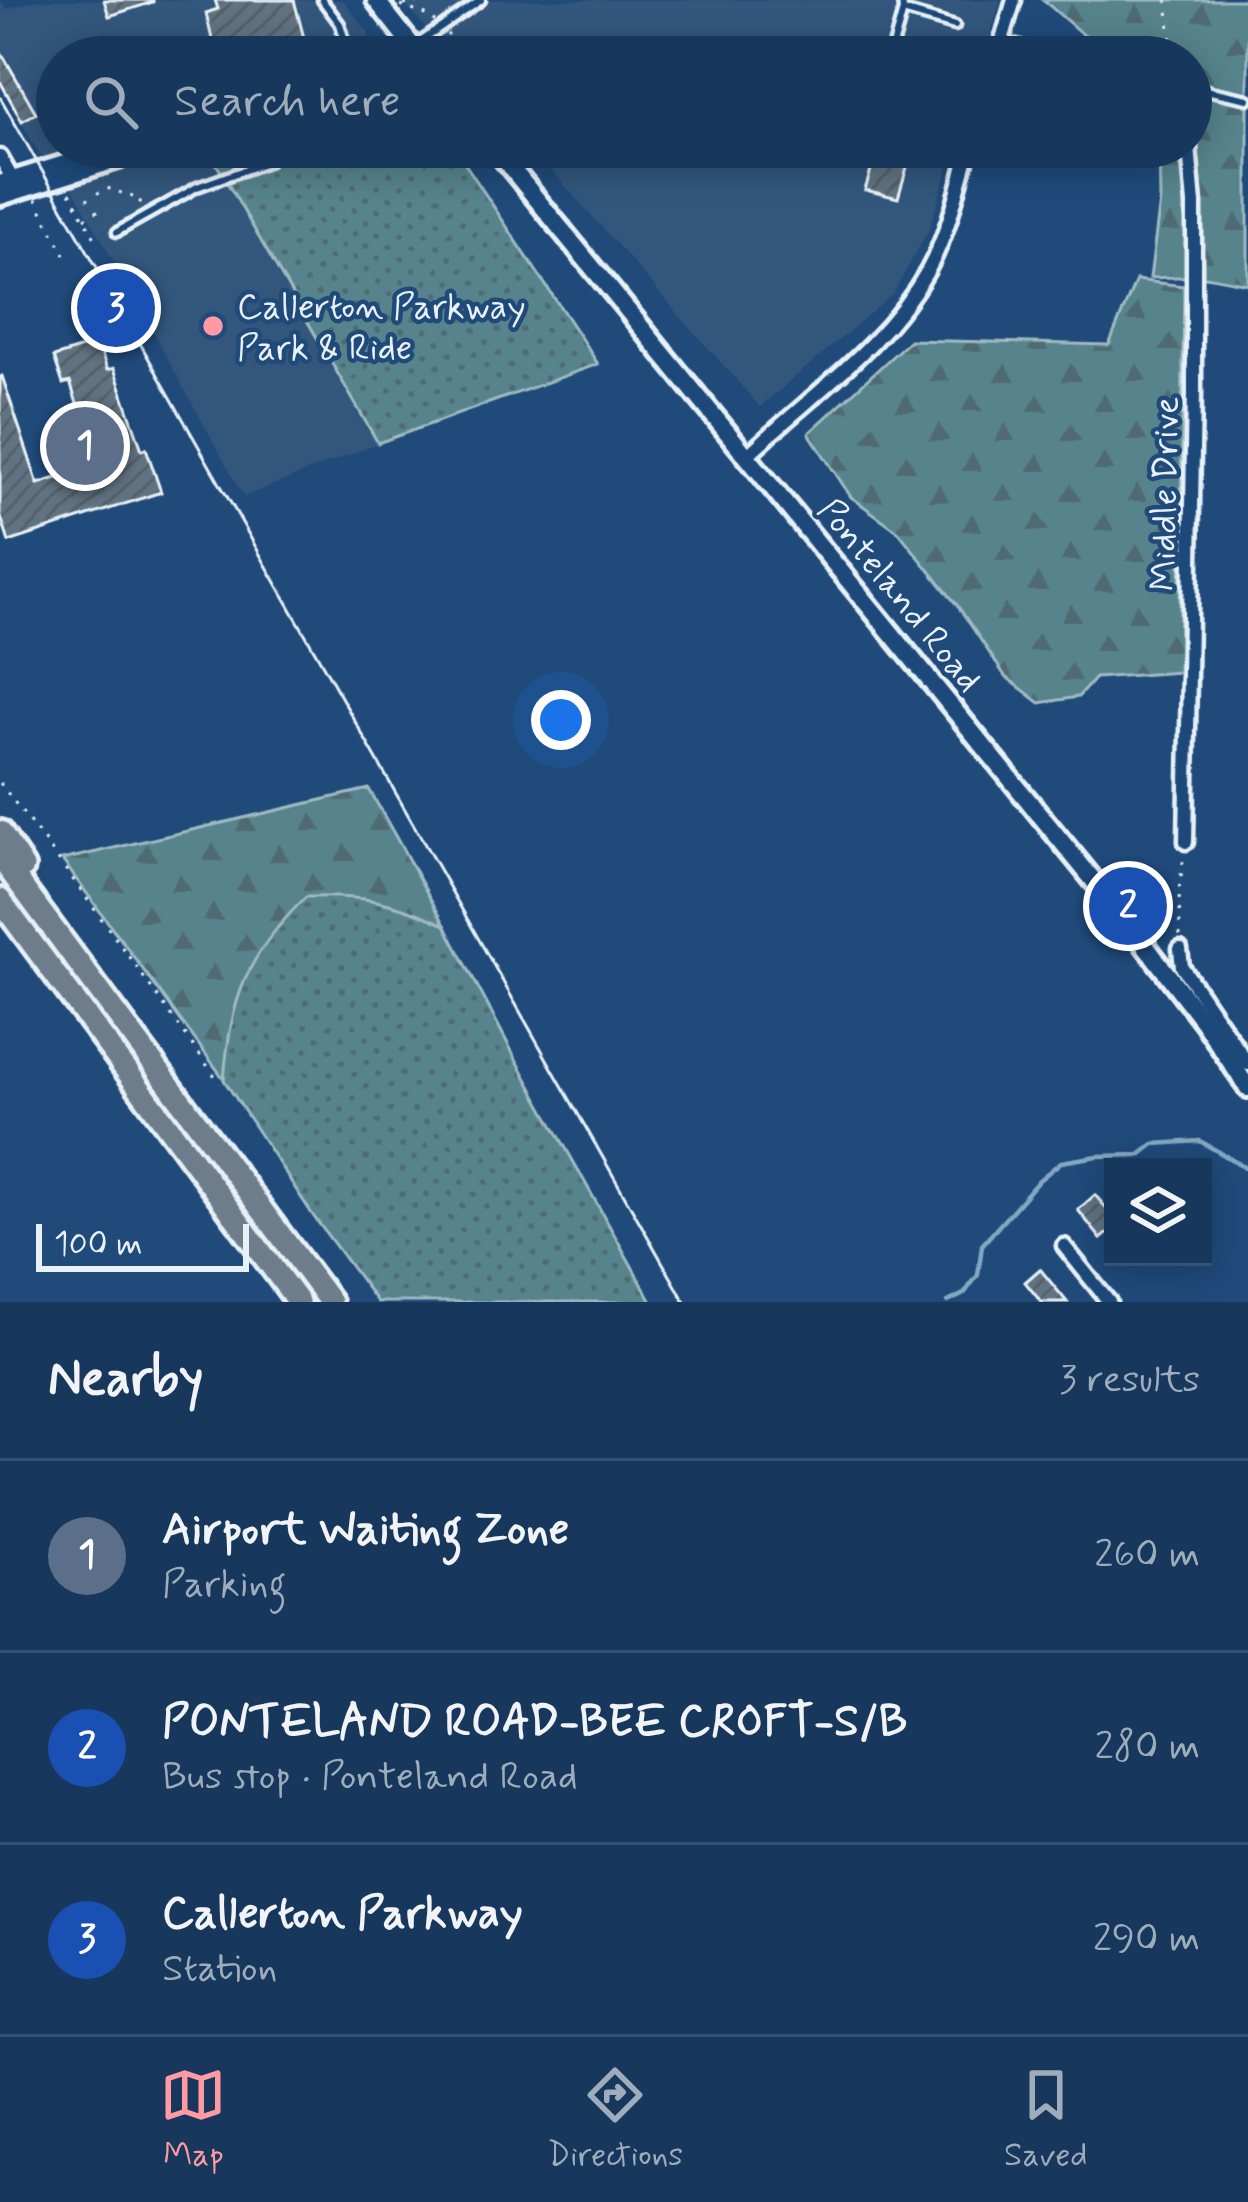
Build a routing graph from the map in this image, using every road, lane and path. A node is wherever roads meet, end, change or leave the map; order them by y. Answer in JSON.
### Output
{"nodes":[{"id":1,"x":322,"y":0,"type":"edge"},
{"id":2,"x":376,"y":0,"type":"edge"},
{"id":3,"x":428,"y":0,"type":"edge"},
{"id":4,"x":481,"y":0,"type":"edge"},
{"id":5,"x":902,"y":0,"type":"edge"},
{"id":6,"x":1014,"y":0,"type":"edge"},
{"id":7,"x":1167,"y":0,"type":"edge"},
{"id":8,"x":903,"y":11,"type":"junction"},
{"id":9,"x":955,"y":26,"type":"dead end"},
{"id":10,"x":344,"y":36,"type":"edge"},
{"id":11,"x":404,"y":36,"type":"edge"},
{"id":12,"x":437,"y":36,"type":"edge"},
{"id":13,"x":896,"y":36,"type":"edge"},
{"id":14,"x":1003,"y":36,"type":"edge"},
{"id":15,"x":1171,"y":36,"type":"edge"},
{"id":16,"x":1212,"y":91,"type":"edge"},
{"id":17,"x":1248,"y":99,"type":"edge"},
{"id":18,"x":0,"y":157,"type":"edge"},
{"id":19,"x":52,"y":168,"type":"edge"},
{"id":20,"x":89,"y":168,"type":"edge"},
{"id":21,"x":251,"y":168,"type":"edge"},
{"id":22,"x":511,"y":168,"type":"edge"},
{"id":23,"x":964,"y":168,"type":"edge"},
{"id":24,"x":1191,"y":168,"type":"edge"},
{"id":25,"x":6,"y":182,"type":"edge"},
{"id":26,"x":64,"y":182,"type":"dead end"},
{"id":27,"x":32,"y":192,"type":"dead end"},
{"id":28,"x":0,"y":196,"type":"edge"},
{"id":29,"x":76,"y":205,"type":"junction"},
{"id":30,"x":103,"y":208,"type":"dead end"},
{"id":31,"x":84,"y":219,"type":"junction"},
{"id":32,"x":141,"y":219,"type":"junction"},
{"id":33,"x":117,"y":232,"type":"dead end"},
{"id":34,"x":93,"y":242,"type":"dead end"},
{"id":35,"x":71,"y":254,"type":"dead end"},
{"id":36,"x":747,"y":456,"type":"junction"},
{"id":37,"x":0,"y":783,"type":"edge"},
{"id":38,"x":0,"y":832,"type":"edge"},
{"id":39,"x":1186,"y":842,"type":"joint"},
{"id":40,"x":0,"y":857,"type":"edge"},
{"id":41,"x":0,"y":900,"type":"edge"},
{"id":42,"x":0,"y":922,"type":"edge"},
{"id":43,"x":1180,"y":949,"type":"joint"},
{"id":44,"x":132,"y":1036,"type":"junction"},
{"id":45,"x":1248,"y":1064,"type":"edge"},
{"id":46,"x":220,"y":1083,"type":"dead end"},
{"id":47,"x":1248,"y":1088,"type":"edge"},
{"id":48,"x":163,"y":1121,"type":"junction"},
{"id":49,"x":1064,"y":1246,"type":"dead end"},
{"id":50,"x":298,"y":1302,"type":"edge"},
{"id":51,"x":330,"y":1302,"type":"edge"},
{"id":52,"x":1109,"y":1302,"type":"edge"}],
"edges":[{"from":1,"to":10,"type":"lane"},
{"from":2,"to":11,"type":"main road"},
{"from":3,"to":3,"type":"path"},
{"from":4,"to":12,"type":"lane"},
{"from":5,"to":8,"type":"lane"},
{"from":6,"to":14,"type":"street"},
{"from":7,"to":15,"type":"path"},
{"from":8,"to":9,"type":"lane"},
{"from":8,"to":13,"type":"lane"},
{"from":16,"to":17,"type":"lane"},
{"from":18,"to":25,"type":"street"},
{"from":19,"to":25,"type":"main road"},
{"from":20,"to":28,"type":"main road"},
{"from":21,"to":32,"type":"lane"},
{"from":22,"to":36,"type":"main road","name":"Ponteland Road"},
{"from":23,"to":36,"type":"street"},
{"from":24,"to":39,"type":"street","name":"Middle Drive"},
{"from":26,"to":29,"type":"path"},
{"from":27,"to":35,"type":"path"},
{"from":29,"to":31,"type":"path"},
{"from":29,"to":32,"type":"path"},
{"from":30,"to":31,"type":"path"},
{"from":31,"to":34,"type":"path"},
{"from":32,"to":33,"type":"lane"},
{"from":36,"to":47,"type":"main road","name":"Ponteland Road"},
{"from":37,"to":46,"type":"path"},
{"from":38,"to":44,"type":"highway"},
{"from":39,"to":43,"type":"path"},
{"from":40,"to":44,"type":"highway"},
{"from":41,"to":48,"type":"highway"},
{"from":42,"to":48,"type":"highway"},
{"from":43,"to":45,"type":"street"},
{"from":44,"to":51,"type":"highway"},
{"from":48,"to":50,"type":"highway"},
{"from":49,"to":52,"type":"street"}]}
